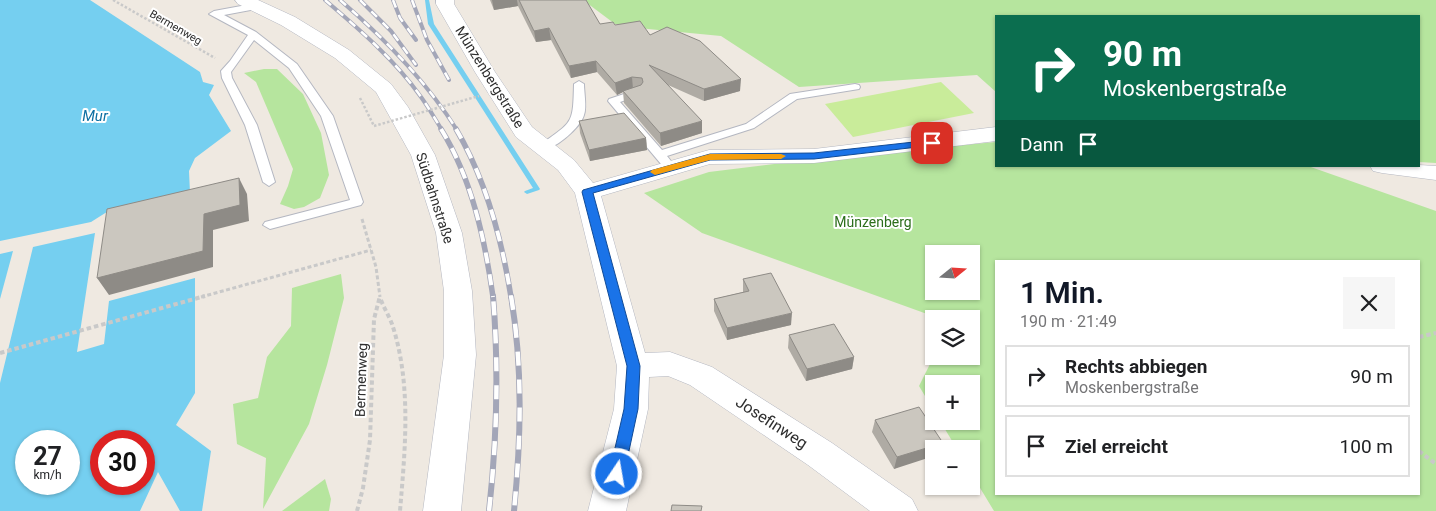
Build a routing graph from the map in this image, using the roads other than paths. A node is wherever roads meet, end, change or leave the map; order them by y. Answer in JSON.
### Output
{"nodes":[{"id":1,"x":445,"y":0,"type":"edge"},
{"id":2,"x":251,"y":3,"type":"edge"},
{"id":3,"x":253,"y":34,"type":"junction"},
{"id":4,"x":579,"y":84,"type":"dead end"},
{"id":5,"x":855,"y":86,"type":"dead end"},
{"id":6,"x":637,"y":93,"type":"edge"},
{"id":7,"x":995,"y":134,"type":"edge"},
{"id":8,"x":544,"y":147,"type":"junction"},
{"id":9,"x":665,"y":161,"type":"junction"},
{"id":10,"x":1388,"y":167,"type":"edge"},
{"id":11,"x":1436,"y":173,"type":"edge"},
{"id":12,"x":269,"y":182,"type":"dead end"},
{"id":13,"x":587,"y":192,"type":"junction"},
{"id":14,"x":324,"y":211,"type":"joint"},
{"id":15,"x":286,"y":220,"type":"joint"},
{"id":16,"x":270,"y":225,"type":"dead end"},
{"id":17,"x":633,"y":366,"type":"junction"},
{"id":18,"x":442,"y":511,"type":"edge"},
{"id":19,"x":607,"y":511,"type":"edge"},
{"id":20,"x":899,"y":511,"type":"edge"}],
"edges":[{"from":1,"to":8,"type":"street","name":"Münzenbergstraße"},
{"from":2,"to":3,"type":"lane"},
{"from":2,"to":18,"type":"street","name":"Südbahnstraße"},
{"from":3,"to":12,"type":"lane"},
{"from":3,"to":14,"type":"lane"},
{"from":4,"to":8,"type":"lane"},
{"from":5,"to":9,"type":"lane"},
{"from":6,"to":9,"type":"lane"},
{"from":7,"to":9,"type":"street"},
{"from":8,"to":13,"type":"street","name":"Münzenbergstraße"},
{"from":9,"to":13,"type":"street"},
{"from":10,"to":11,"type":"street"},
{"from":13,"to":17,"type":"street","name":"Münzenbergstraße"},
{"from":14,"to":15,"type":"lane"},
{"from":15,"to":16,"type":"lane"},
{"from":17,"to":19,"type":"street","name":"Münzenbergstraße"},
{"from":17,"to":20,"type":"street","name":"Josefinweg"}]}
